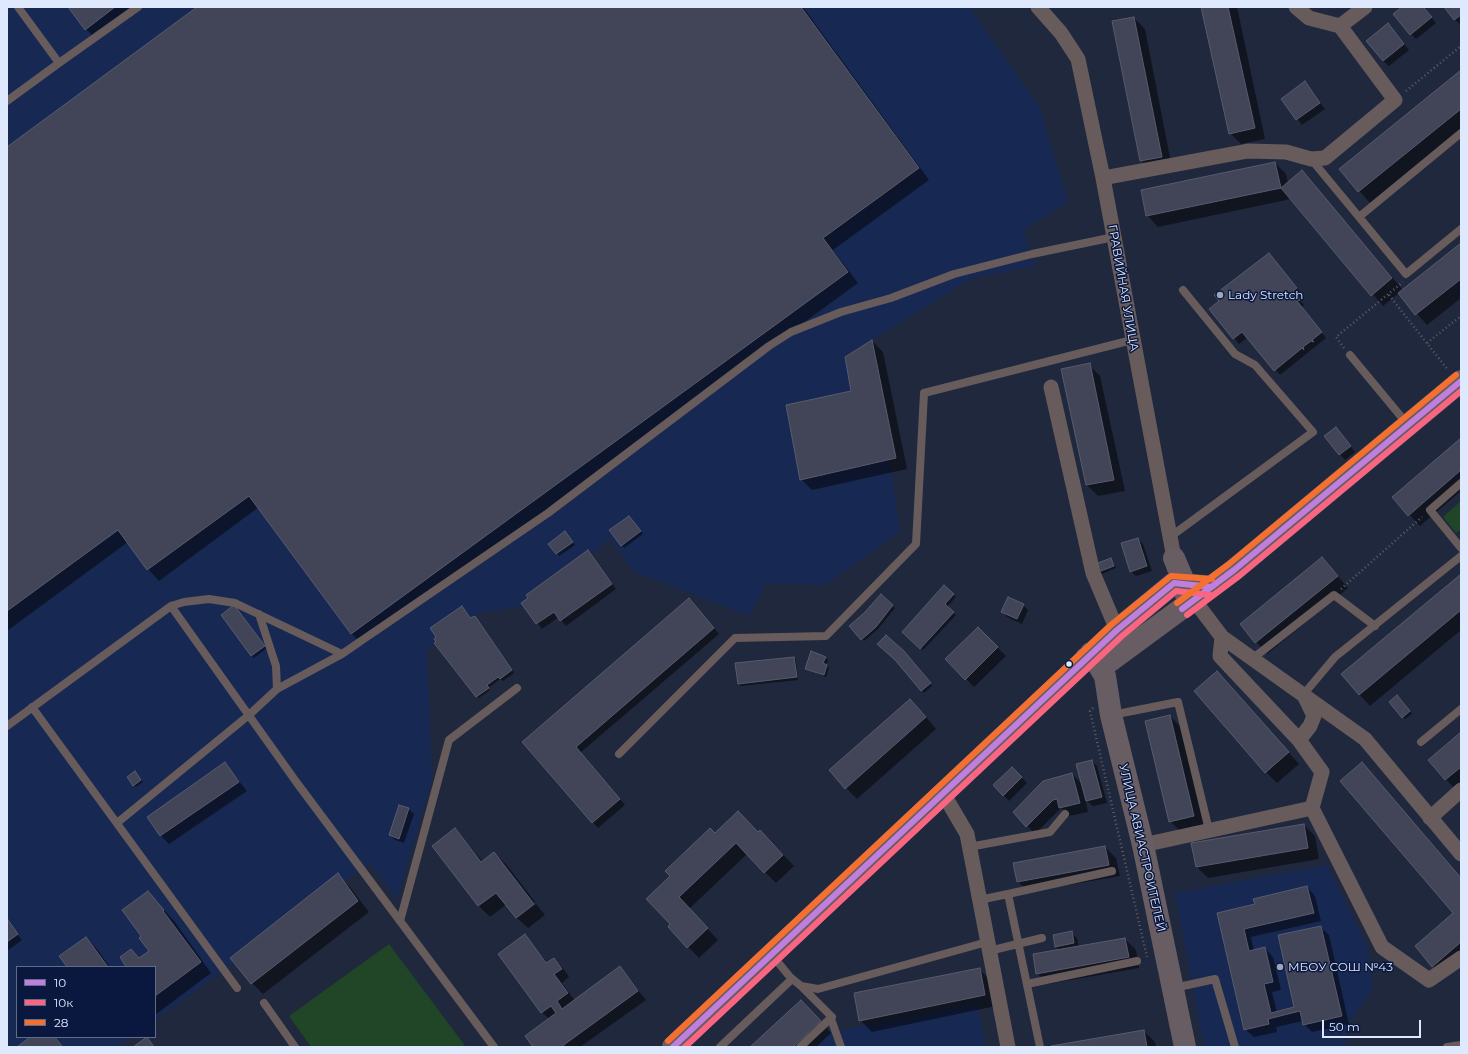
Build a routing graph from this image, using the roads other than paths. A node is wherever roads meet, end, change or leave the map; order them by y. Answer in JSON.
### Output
{"nodes":[{"id":1,"x":18,"y":7,"type":"edge"},
{"id":2,"x":138,"y":7,"type":"edge"},
{"id":3,"x":1038,"y":7,"type":"edge"},
{"id":4,"x":1296,"y":7,"type":"edge"},
{"id":5,"x":1365,"y":7,"type":"edge"},
{"id":6,"x":1340,"y":26,"type":"junction"},
{"id":7,"x":59,"y":63,"type":"junction"},
{"id":8,"x":7,"y":101,"type":"edge"},
{"id":9,"x":1461,"y":133,"type":"edge"},
{"id":10,"x":1311,"y":159,"type":"junction"},
{"id":11,"x":1103,"y":178,"type":"junction"},
{"id":12,"x":1359,"y":217,"type":"junction"},
{"id":13,"x":1461,"y":229,"type":"edge"},
{"id":14,"x":1114,"y":237,"type":"junction"},
{"id":15,"x":1183,"y":290,"type":"dead end"},
{"id":16,"x":1132,"y":340,"type":"junction"},
{"id":17,"x":1350,"y":355,"type":"road end"},
{"id":18,"x":1453,"y":379,"type":"edge"},
{"id":19,"x":1051,"y":387,"type":"dead end"},
{"id":20,"x":1409,"y":425,"type":"junction"},
{"id":21,"x":1461,"y":483,"type":"edge"},
{"id":22,"x":1170,"y":537,"type":"junction"},
{"id":23,"x":1461,"y":548,"type":"edge"},
{"id":24,"x":1461,"y":556,"type":"edge"},
{"id":25,"x":1174,"y":558,"type":"junction"},
{"id":26,"x":1174,"y":583,"type":"junction"},
{"id":27,"x":1195,"y":599,"type":"junction"},
{"id":28,"x":171,"y":606,"type":"junction"},
{"id":29,"x":259,"y":614,"type":"junction"},
{"id":30,"x":1375,"y":626,"type":"junction"},
{"id":31,"x":1117,"y":630,"type":"junction"},
{"id":32,"x":1222,"y":637,"type":"junction"},
{"id":33,"x":342,"y":654,"type":"junction"},
{"id":34,"x":1090,"y":657,"type":"junction"},
{"id":35,"x":1252,"y":659,"type":"junction"},
{"id":36,"x":517,"y":688,"type":"dead end"},
{"id":37,"x":277,"y":689,"type":"junction"},
{"id":38,"x":1303,"y":695,"type":"junction"},
{"id":39,"x":32,"y":707,"type":"junction"},
{"id":40,"x":1461,"y":708,"type":"edge"},
{"id":41,"x":249,"y":715,"type":"junction"},
{"id":42,"x":1111,"y":715,"type":"junction"},
{"id":43,"x":7,"y":726,"type":"edge"},
{"id":44,"x":1299,"y":740,"type":"junction"},
{"id":45,"x":1421,"y":742,"type":"dead end"},
{"id":46,"x":619,"y":754,"type":"dead end"},
{"id":47,"x":1461,"y":790,"type":"edge"},
{"id":48,"x":943,"y":793,"type":"junction"},
{"id":49,"x":1312,"y":808,"type":"junction"},
{"id":50,"x":1065,"y":814,"type":"dead end"},
{"id":51,"x":1430,"y":818,"type":"junction"},
{"id":52,"x":117,"y":823,"type":"junction"},
{"id":53,"x":1209,"y":830,"type":"junction"},
{"id":54,"x":1143,"y":845,"type":"junction"},
{"id":55,"x":1459,"y":846,"type":"edge"},
{"id":56,"x":969,"y":847,"type":"junction"},
{"id":57,"x":1112,"y":871,"type":"dead end"},
{"id":58,"x":1008,"y":894,"type":"junction"},
{"id":59,"x":979,"y":900,"type":"junction"},
{"id":60,"x":400,"y":921,"type":"junction"},
{"id":61,"x":1042,"y":938,"type":"dead end"},
{"id":62,"x":1018,"y":945,"type":"junction"},
{"id":63,"x":988,"y":947,"type":"junction"},
{"id":64,"x":772,"y":954,"type":"junction"},
{"id":65,"x":1461,"y":958,"type":"edge"},
{"id":66,"x":1137,"y":961,"type":"dead end"},
{"id":67,"x":792,"y":979,"type":"junction"},
{"id":68,"x":1027,"y":984,"type":"junction"},
{"id":69,"x":801,"y":986,"type":"junction"},
{"id":70,"x":238,"y":988,"type":"dead end"},
{"id":71,"x":1173,"y":988,"type":"junction"},
{"id":72,"x":264,"y":1003,"type":"dead end"},
{"id":73,"x":830,"y":1016,"type":"junction"},
{"id":74,"x":1461,"y":1044,"type":"edge"},
{"id":75,"x":295,"y":1047,"type":"edge"},
{"id":76,"x":494,"y":1047,"type":"edge"},
{"id":77,"x":673,"y":1047,"type":"edge"},
{"id":78,"x":720,"y":1047,"type":"edge"},
{"id":79,"x":800,"y":1047,"type":"edge"},
{"id":80,"x":841,"y":1047,"type":"edge"},
{"id":81,"x":1008,"y":1047,"type":"edge"},
{"id":82,"x":1040,"y":1047,"type":"edge"},
{"id":83,"x":1185,"y":1047,"type":"edge"},
{"id":84,"x":1235,"y":1047,"type":"edge"},
{"id":85,"x":1447,"y":1047,"type":"edge"}],
"edges":[{"from":1,"to":7,"type":"lane"},
{"from":2,"to":7,"type":"lane"},
{"from":3,"to":11,"type":"street","name":"ГРАВИЙНАЯ УЛИЦА"},
{"from":4,"to":6,"type":"street"},
{"from":5,"to":6,"type":"street"},
{"from":6,"to":10,"type":"street"},
{"from":7,"to":8,"type":"lane"},
{"from":9,"to":12,"type":"lane"},
{"from":10,"to":11,"type":"street"},
{"from":10,"to":12,"type":"lane"},
{"from":11,"to":14,"type":"street","name":"ГРАВИЙНАЯ УЛИЦА"},
{"from":12,"to":13,"type":"lane"},
{"from":14,"to":16,"type":"street","name":"ГРАВИЙНАЯ УЛИЦА"},
{"from":14,"to":33,"type":"lane"},
{"from":15,"to":22,"type":"lane"},
{"from":16,"to":22,"type":"street","name":"ГРАВИЙНАЯ УЛИЦА"},
{"from":16,"to":46,"type":"lane"},
{"from":17,"to":20,"type":"lane"},
{"from":18,"to":20,"type":"main road"},
{"from":19,"to":31,"type":"street"},
{"from":20,"to":27,"type":"main road"},
{"from":21,"to":23,"type":"lane"},
{"from":22,"to":25,"type":"street","name":"ГРАВИЙНАЯ УЛИЦА"},
{"from":24,"to":30,"type":"lane"},
{"from":25,"to":26,"type":"street","name":"ГРАВИЙНАЯ УЛИЦА"},
{"from":25,"to":27,"type":"main road"},
{"from":26,"to":27,"type":"main road"},
{"from":26,"to":31,"type":"main road"},
{"from":27,"to":32,"type":"street"},
{"from":27,"to":34,"type":"main road"},
{"from":28,"to":29,"type":"lane"},
{"from":28,"to":39,"type":"lane"},
{"from":28,"to":41,"type":"lane"},
{"from":29,"to":33,"type":"lane"},
{"from":29,"to":37,"type":"lane"},
{"from":30,"to":35,"type":"lane"},
{"from":30,"to":38,"type":"lane"},
{"from":31,"to":34,"type":"main road"},
{"from":32,"to":35,"type":"street"},
{"from":32,"to":44,"type":"street"},
{"from":33,"to":37,"type":"lane"},
{"from":34,"to":42,"type":"main road","name":"УЛИЦА АВИАСТРОИТЕЛЕЙ"},
{"from":34,"to":48,"type":"main road"},
{"from":35,"to":38,"type":"street"},
{"from":36,"to":60,"type":"lane"},
{"from":37,"to":41,"type":"lane"},
{"from":38,"to":44,"type":"street"},
{"from":38,"to":51,"type":"street"},
{"from":39,"to":43,"type":"lane"},
{"from":39,"to":52,"type":"lane"},
{"from":40,"to":45,"type":"lane"},
{"from":41,"to":52,"type":"lane"},
{"from":41,"to":60,"type":"lane"},
{"from":42,"to":53,"type":"lane"},
{"from":42,"to":54,"type":"main road","name":"УЛИЦА АВИАСТРОИТЕЛЕЙ"},
{"from":44,"to":49,"type":"street"},
{"from":47,"to":51,"type":"street"},
{"from":48,"to":56,"type":"street"},
{"from":48,"to":64,"type":"main road"},
{"from":49,"to":53,"type":"street"},
{"from":49,"to":65,"type":"street"},
{"from":50,"to":56,"type":"lane"},
{"from":51,"to":55,"type":"street"},
{"from":52,"to":70,"type":"lane"},
{"from":53,"to":54,"type":"street"},
{"from":54,"to":71,"type":"main road","name":"УЛИЦА АВИАСТРОИТЕЛЕЙ"},
{"from":56,"to":59,"type":"street"},
{"from":57,"to":58,"type":"lane"},
{"from":58,"to":59,"type":"lane"},
{"from":58,"to":62,"type":"lane"},
{"from":59,"to":63,"type":"street"},
{"from":60,"to":76,"type":"lane"},
{"from":61,"to":62,"type":"lane"},
{"from":62,"to":63,"type":"lane"},
{"from":62,"to":68,"type":"lane"},
{"from":63,"to":69,"type":"lane"},
{"from":63,"to":81,"type":"street"},
{"from":64,"to":67,"type":"lane"},
{"from":64,"to":77,"type":"main road"},
{"from":66,"to":68,"type":"lane"},
{"from":67,"to":69,"type":"lane"},
{"from":67,"to":78,"type":"lane"},
{"from":68,"to":82,"type":"lane"},
{"from":69,"to":73,"type":"lane"},
{"from":71,"to":83,"type":"main road","name":"УЛИЦА АВИАСТРОИТЕЛЕЙ"},
{"from":71,"to":84,"type":"lane"},
{"from":72,"to":75,"type":"lane"},
{"from":73,"to":79,"type":"lane"},
{"from":73,"to":80,"type":"lane"},
{"from":74,"to":85,"type":"lane"}]}
